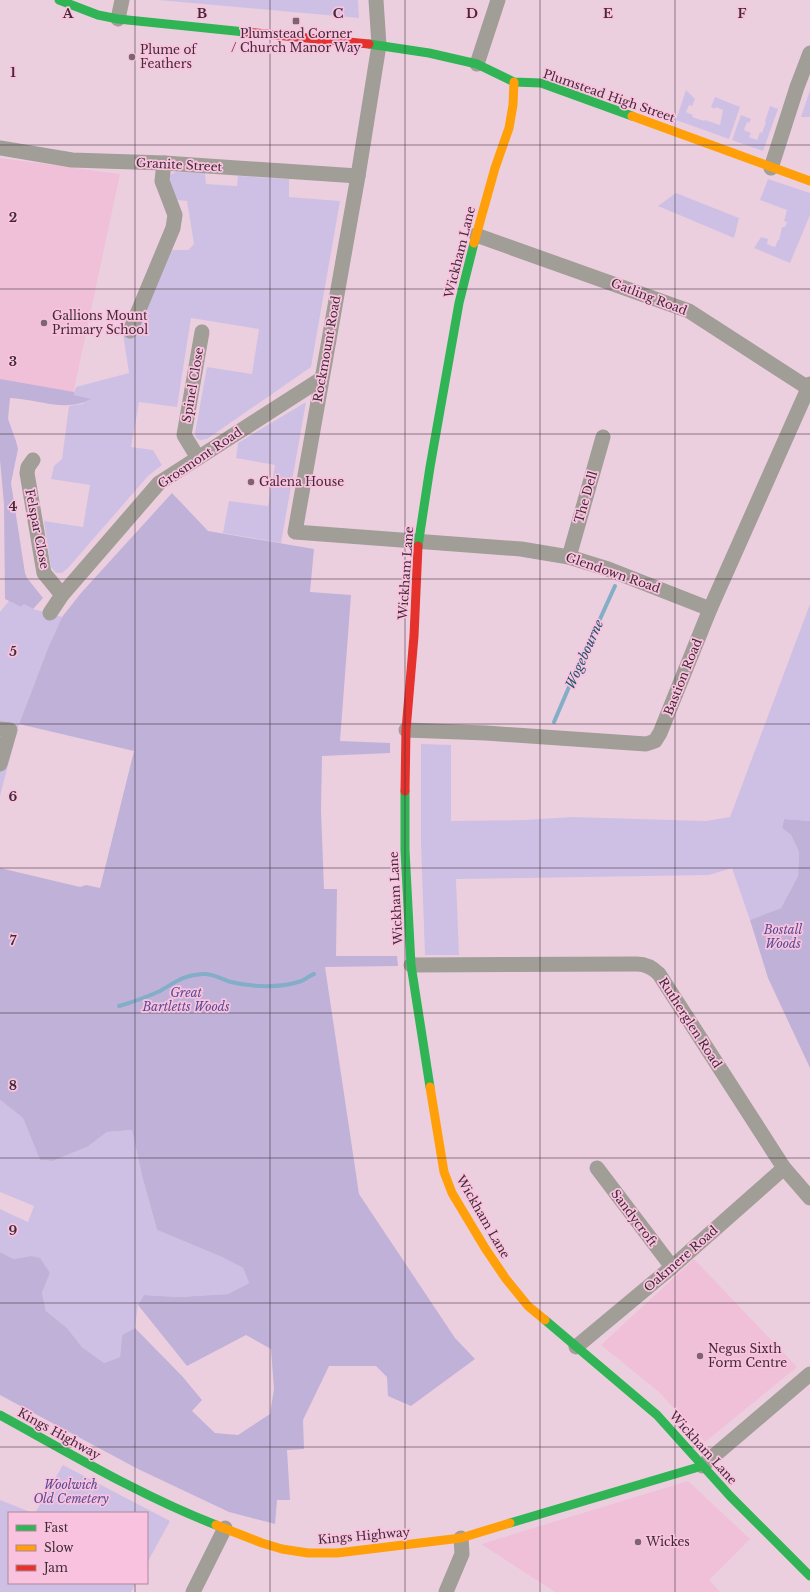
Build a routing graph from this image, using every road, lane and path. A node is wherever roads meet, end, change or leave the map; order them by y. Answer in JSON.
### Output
{"nodes":[{"id":1,"x":59,"y":0,"type":"edge"},
{"id":2,"x":122,"y":0,"type":"edge"},
{"id":3,"x":376,"y":0,"type":"edge"},
{"id":4,"x":498,"y":0,"type":"edge"},
{"id":5,"x":118,"y":19,"type":"junction"},
{"id":6,"x":379,"y":45,"type":"junction"},
{"id":7,"x":810,"y":53,"type":"edge"},
{"id":8,"x":477,"y":64,"type":"junction"},
{"id":9,"x":514,"y":82,"type":"junction"},
{"id":10,"x":0,"y":148,"type":"edge"},
{"id":11,"x":164,"y":163,"type":"junction"},
{"id":12,"x":771,"y":168,"type":"junction"},
{"id":13,"x":358,"y":176,"type":"junction"},
{"id":14,"x":810,"y":181,"type":"edge"},
{"id":15,"x":476,"y":235,"type":"junction"},
{"id":16,"x":130,"y":331,"type":"dead end"},
{"id":17,"x":202,"y":332,"type":"dead end"},
{"id":18,"x":321,"y":379,"type":"junction"},
{"id":19,"x":809,"y":386,"type":"edge"},
{"id":20,"x":602,"y":437,"type":"dead end"},
{"id":21,"x":198,"y":458,"type":"junction"},
{"id":22,"x":33,"y":460,"type":"dead end"},
{"id":23,"x":418,"y":541,"type":"junction"},
{"id":24,"x":569,"y":557,"type":"junction"},
{"id":25,"x":62,"y":595,"type":"junction"},
{"id":26,"x":710,"y":609,"type":"junction"},
{"id":27,"x":50,"y":613,"type":"dead end"},
{"id":28,"x":0,"y":729,"type":"edge"},
{"id":29,"x":406,"y":730,"type":"junction"},
{"id":30,"x":0,"y":764,"type":"edge"},
{"id":31,"x":411,"y":965,"type":"junction"},
{"id":32,"x":597,"y":1168,"type":"dead end"},
{"id":33,"x":784,"y":1168,"type":"junction"},
{"id":34,"x":810,"y":1198,"type":"edge"},
{"id":35,"x":672,"y":1268,"type":"junction"},
{"id":36,"x":576,"y":1347,"type":"junction"},
{"id":37,"x":810,"y":1374,"type":"edge"},
{"id":38,"x":0,"y":1415,"type":"edge"},
{"id":39,"x":702,"y":1466,"type":"junction"},
{"id":40,"x":224,"y":1528,"type":"junction"},
{"id":41,"x":461,"y":1538,"type":"junction"},
{"id":42,"x":810,"y":1576,"type":"edge"},
{"id":43,"x":193,"y":1592,"type":"edge"},
{"id":44,"x":447,"y":1592,"type":"edge"}],
"edges":[{"from":1,"to":5,"type":"main road","name":"Plumstead High Street"},
{"from":2,"to":5,"type":"street"},
{"from":3,"to":6,"type":"street","name":"Rockmount Road"},
{"from":4,"to":8,"type":"street"},
{"from":5,"to":6,"type":"main road","name":"Plumstead High Street"},
{"from":6,"to":8,"type":"main road","name":"Plumstead High Street"},
{"from":6,"to":13,"type":"street","name":"Rockmount Road"},
{"from":7,"to":12,"type":"street"},
{"from":8,"to":9,"type":"main road","name":"Plumstead High Street"},
{"from":9,"to":12,"type":"main road","name":"Plumstead High Street"},
{"from":9,"to":15,"type":"main road","name":"Wickham Lane"},
{"from":10,"to":11,"type":"street","name":"Granite Street"},
{"from":11,"to":13,"type":"street","name":"Granite Street"},
{"from":11,"to":16,"type":"street"},
{"from":12,"to":14,"type":"main road","name":"Plumstead High Street"},
{"from":13,"to":18,"type":"street","name":"Rockmount Road"},
{"from":15,"to":19,"type":"street","name":"Gatling Road"},
{"from":15,"to":23,"type":"main road","name":"Wickham Lane"},
{"from":17,"to":21,"type":"street","name":"Spinel Close"},
{"from":18,"to":21,"type":"street","name":"Grosmont Road"},
{"from":18,"to":23,"type":"street","name":"Rockmount Road"},
{"from":19,"to":26,"type":"street","name":"Bastion Road"},
{"from":20,"to":24,"type":"street","name":"The Dell"},
{"from":21,"to":25,"type":"street","name":"Grosmont Road"},
{"from":22,"to":25,"type":"street","name":"Felspar Close"},
{"from":23,"to":24,"type":"street","name":"Glendown Road"},
{"from":23,"to":29,"type":"main road","name":"Wickham Lane"},
{"from":24,"to":26,"type":"street","name":"Glendown Road"},
{"from":25,"to":27,"type":"street","name":"Grosmont Road"},
{"from":26,"to":29,"type":"street","name":"Bastion Road"},
{"from":28,"to":30,"type":"street"},
{"from":29,"to":31,"type":"main road","name":"Wickham Lane"},
{"from":31,"to":33,"type":"street","name":"Rutherglen Road"},
{"from":31,"to":36,"type":"main road","name":"Wickham Lane"},
{"from":32,"to":35,"type":"street","name":"Sandycroft"},
{"from":33,"to":34,"type":"street","name":"Rutherglen Road"},
{"from":33,"to":35,"type":"street","name":"Oakmere Road"},
{"from":35,"to":36,"type":"street","name":"Oakmere Road"},
{"from":36,"to":39,"type":"main road","name":"Wickham Lane"},
{"from":37,"to":39,"type":"street"},
{"from":38,"to":40,"type":"main road","name":"Kings Highway"},
{"from":39,"to":41,"type":"main road","name":"Kings Highway"},
{"from":39,"to":42,"type":"main road","name":"Wickham Lane"},
{"from":40,"to":41,"type":"main road","name":"Kings Highway"},
{"from":40,"to":43,"type":"street"},
{"from":41,"to":44,"type":"street"}]}
